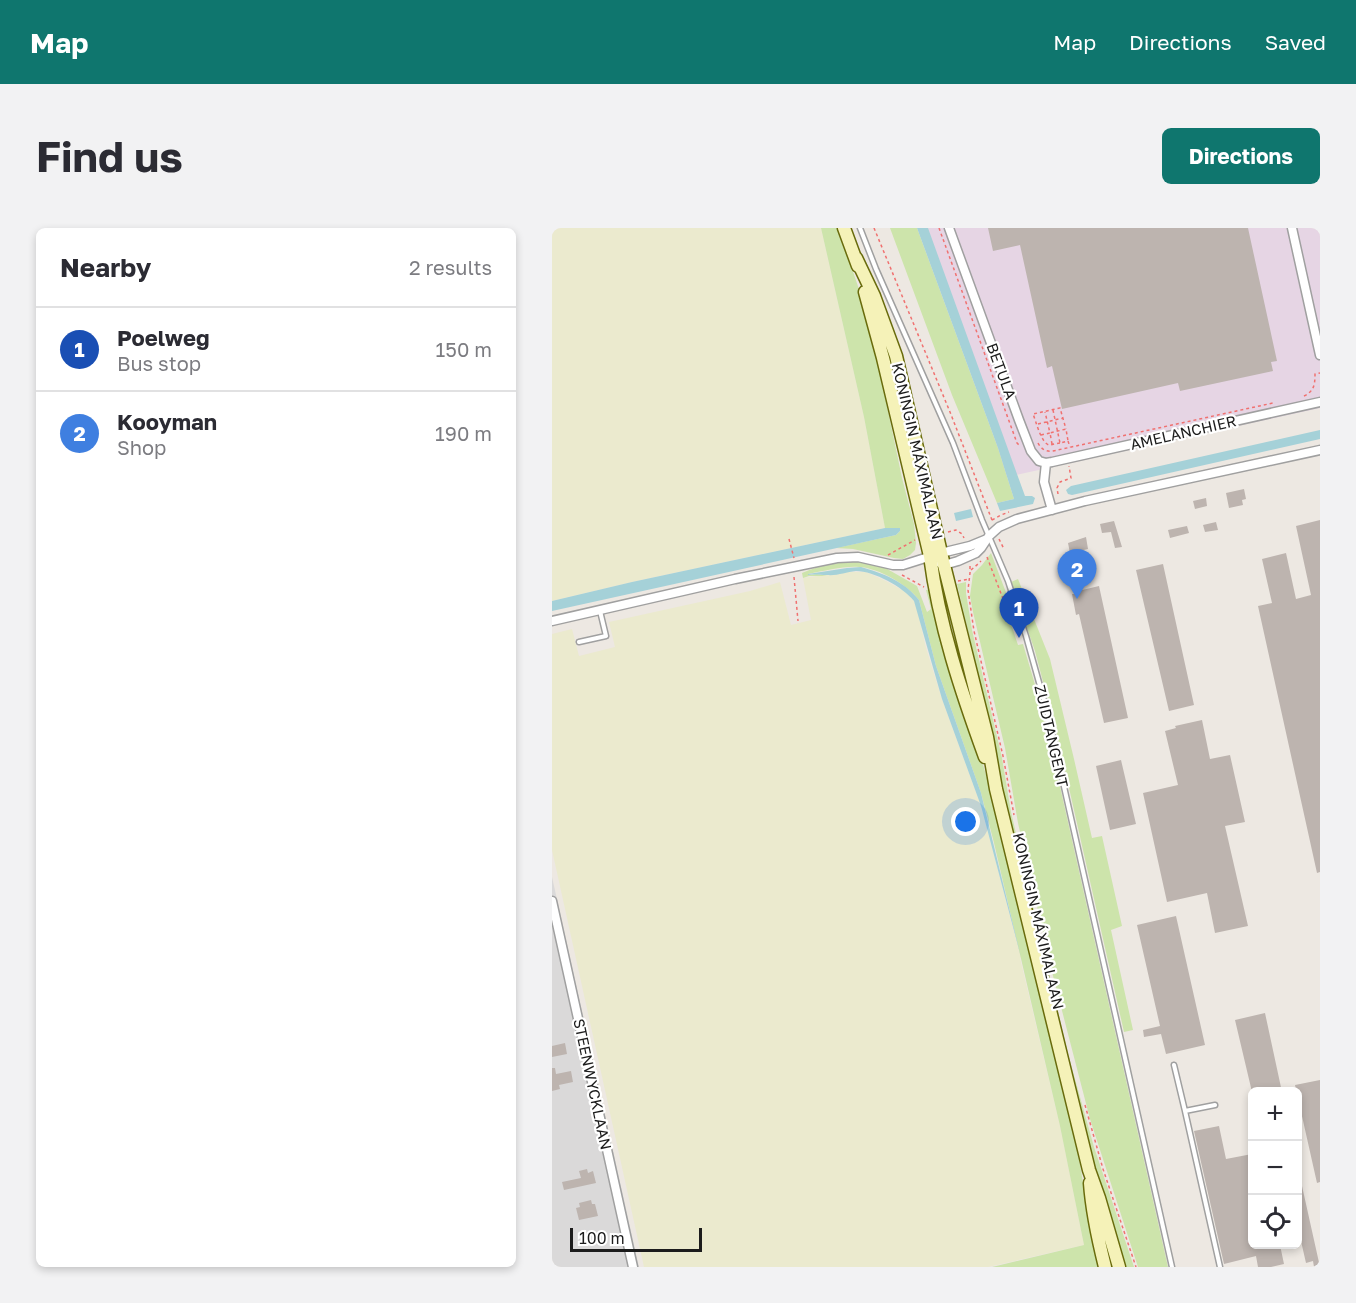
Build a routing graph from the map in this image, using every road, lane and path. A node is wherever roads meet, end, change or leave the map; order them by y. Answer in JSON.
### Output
{"nodes":[{"id":1,"x":844,"y":228,"type":"edge"},
{"id":2,"x":860,"y":228,"type":"edge"},
{"id":3,"x":874,"y":228,"type":"edge"},
{"id":4,"x":950,"y":228,"type":"edge"},
{"id":5,"x":1292,"y":228,"type":"edge"},
{"id":6,"x":1320,"y":355,"type":"edge"},
{"id":7,"x":1320,"y":373,"type":"edge"},
{"id":8,"x":1305,"y":396,"type":"dead end"},
{"id":9,"x":1320,"y":402,"type":"edge"},
{"id":10,"x":1271,"y":403,"type":"dead end"},
{"id":11,"x":1053,"y":409,"type":"junction"},
{"id":12,"x":1044,"y":411,"type":"junction"},
{"id":13,"x":1063,"y":418,"type":"junction"},
{"id":14,"x":1055,"y":420,"type":"junction"},
{"id":15,"x":1047,"y":422,"type":"junction"},
{"id":16,"x":1037,"y":424,"type":"junction"},
{"id":17,"x":1066,"y":429,"type":"junction"},
{"id":18,"x":1057,"y":431,"type":"junction"},
{"id":19,"x":1050,"y":433,"type":"junction"},
{"id":20,"x":1041,"y":435,"type":"junction"},
{"id":21,"x":1068,"y":441,"type":"junction"},
{"id":22,"x":1060,"y":443,"type":"junction"},
{"id":23,"x":1052,"y":445,"type":"junction"},
{"id":24,"x":1070,"y":447,"type":"junction"},
{"id":25,"x":1320,"y":450,"type":"edge"},
{"id":26,"x":1068,"y":458,"type":"junction"},
{"id":27,"x":1046,"y":463,"type":"junction"},
{"id":28,"x":1051,"y":507,"type":"junction"},
{"id":29,"x":992,"y":520,"type":"dead end"},
{"id":30,"x":988,"y":537,"type":"junction"},
{"id":31,"x":789,"y":539,"type":"dead end"},
{"id":32,"x":999,"y":539,"type":"dead end"},
{"id":33,"x":1004,"y":549,"type":"dead end"},
{"id":34,"x":985,"y":553,"type":"dead end"},
{"id":35,"x":938,"y":558,"type":"junction"},
{"id":36,"x":794,"y":563,"type":"junction"},
{"id":37,"x":970,"y":570,"type":"dead end"},
{"id":38,"x":901,"y":575,"type":"dead end"},
{"id":39,"x":969,"y":579,"type":"junction"},
{"id":40,"x":949,"y":583,"type":"junction"},
{"id":41,"x":934,"y":587,"type":"junction"},
{"id":42,"x":600,"y":611,"type":"junction"},
{"id":43,"x":1010,"y":617,"type":"dead end"},
{"id":44,"x":552,"y":621,"type":"edge"},
{"id":45,"x":798,"y":621,"type":"dead end"},
{"id":46,"x":579,"y":642,"type":"dead end"},
{"id":47,"x":996,"y":789,"type":"junction"},
{"id":48,"x":1014,"y":814,"type":"dead end"},
{"id":49,"x":552,"y":902,"type":"edge"},
{"id":50,"x":1174,"y":1065,"type":"dead end"},
{"id":51,"x":1084,"y":1102,"type":"dead end"},
{"id":52,"x":1215,"y":1105,"type":"dead end"},
{"id":53,"x":1185,"y":1112,"type":"junction"},
{"id":54,"x":1089,"y":1170,"type":"junction"},
{"id":55,"x":633,"y":1267,"type":"edge"},
{"id":56,"x":1105,"y":1267,"type":"edge"},
{"id":57,"x":1119,"y":1267,"type":"edge"},
{"id":58,"x":1136,"y":1267,"type":"edge"},
{"id":59,"x":1172,"y":1267,"type":"edge"},
{"id":60,"x":1220,"y":1267,"type":"edge"}],
"edges":[{"from":1,"to":35,"type":"main road","name":"KONINGIN MÁXIMALAAN"},
{"from":2,"to":30,"type":"lane","name":"ZUIDTANGENT"},
{"from":3,"to":29,"type":"path"},
{"from":4,"to":27,"type":"street","name":"BETULA"},
{"from":5,"to":6,"type":"street"},
{"from":7,"to":8,"type":"path"},
{"from":9,"to":26,"type":"street","name":"AMELANCHIER"},
{"from":10,"to":24,"type":"path"},
{"from":11,"to":12,"type":"path"},
{"from":11,"to":13,"type":"path"},
{"from":11,"to":14,"type":"path"},
{"from":12,"to":15,"type":"path"},
{"from":12,"to":16,"type":"path"},
{"from":13,"to":14,"type":"path"},
{"from":13,"to":17,"type":"path"},
{"from":14,"to":15,"type":"path"},
{"from":14,"to":18,"type":"path"},
{"from":15,"to":16,"type":"path"},
{"from":15,"to":19,"type":"path"},
{"from":16,"to":20,"type":"path"},
{"from":17,"to":18,"type":"path"},
{"from":17,"to":21,"type":"path"},
{"from":18,"to":19,"type":"path"},
{"from":18,"to":22,"type":"path"},
{"from":19,"to":20,"type":"path"},
{"from":19,"to":23,"type":"path"},
{"from":20,"to":23,"type":"path"},
{"from":21,"to":22,"type":"path"},
{"from":21,"to":24,"type":"path"},
{"from":22,"to":23,"type":"path"},
{"from":24,"to":26,"type":"path"},
{"from":25,"to":28,"type":"street"},
{"from":26,"to":27,"type":"street","name":"AMELANCHIER"},
{"from":26,"to":28,"type":"path"},
{"from":27,"to":28,"type":"street"},
{"from":28,"to":30,"type":"street"},
{"from":30,"to":35,"type":"street"},
{"from":30,"to":35,"type":"street"},
{"from":30,"to":59,"type":"lane","name":"ZUIDTANGENT"},
{"from":31,"to":36,"type":"path"},
{"from":32,"to":33,"type":"path"},
{"from":34,"to":43,"type":"path"},
{"from":35,"to":36,"type":"street"},
{"from":35,"to":40,"type":"main road","name":"KONINGIN MÁXIMALAAN"},
{"from":35,"to":41,"type":"main road","name":"KONINGIN MÁXIMALAAN"},
{"from":36,"to":42,"type":"street"},
{"from":36,"to":45,"type":"path"},
{"from":37,"to":39,"type":"path","name":"KONINGIN MÁXIMALAAN"},
{"from":38,"to":41,"type":"path"},
{"from":39,"to":40,"type":"path"},
{"from":39,"to":48,"type":"path","name":"KONINGIN MÁXIMALAAN"},
{"from":40,"to":47,"type":"main road","name":"KONINGIN MÁXIMALAAN"},
{"from":41,"to":47,"type":"main road","name":"KONINGIN MÁXIMALAAN"},
{"from":42,"to":44,"type":"street"},
{"from":42,"to":46,"type":"lane"},
{"from":47,"to":54,"type":"main road","name":"KONINGIN MÁXIMALAAN"},
{"from":49,"to":55,"type":"street","name":"STEENWYCKLAAN"},
{"from":50,"to":53,"type":"lane"},
{"from":51,"to":58,"type":"path"},
{"from":52,"to":53,"type":"lane"},
{"from":53,"to":60,"type":"lane"},
{"from":54,"to":56,"type":"main road","name":"KONINGIN MÁXIMALAAN"},
{"from":54,"to":57,"type":"main road","name":"KONINGIN MÁXIMALAAN"}]}
